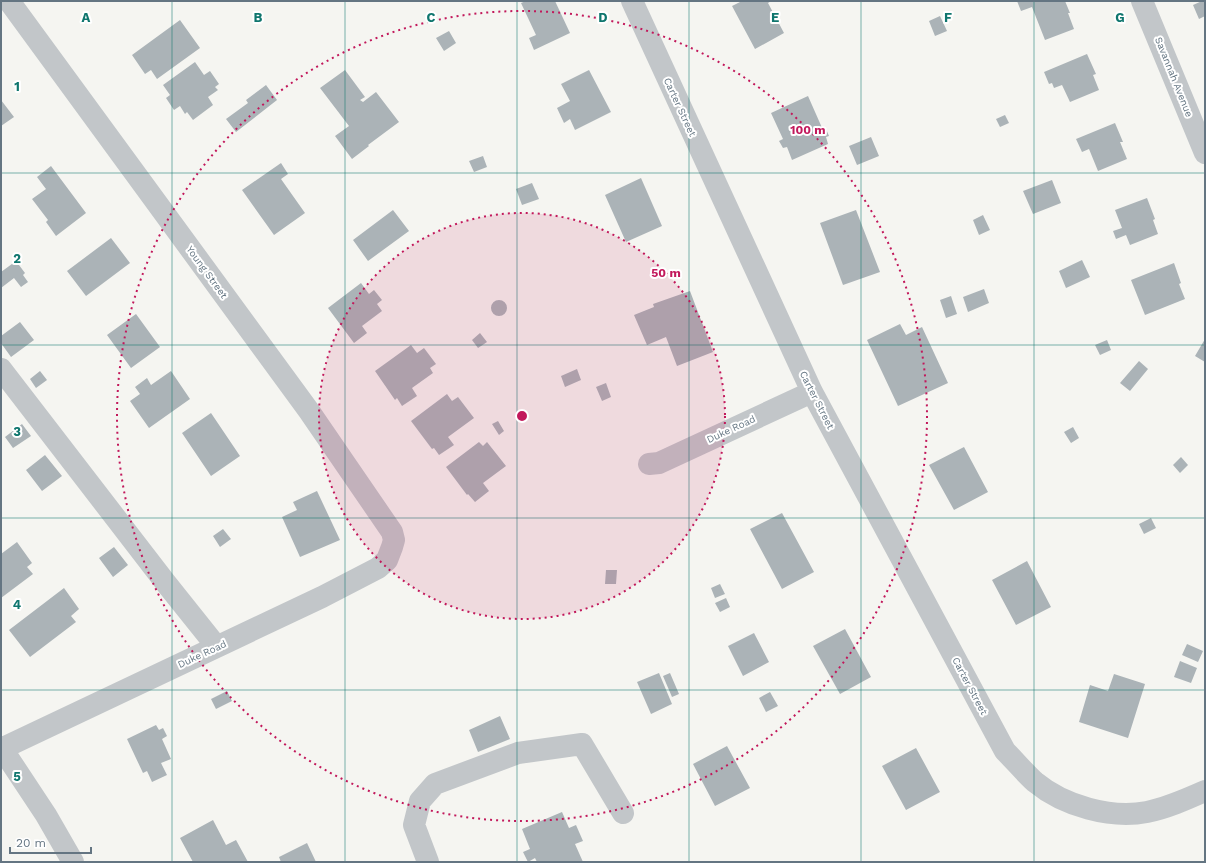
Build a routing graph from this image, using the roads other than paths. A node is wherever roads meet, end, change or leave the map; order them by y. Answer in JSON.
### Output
{"nodes":[{"id":1,"x":9,"y":1,"type":"edge"},
{"id":2,"x":632,"y":1,"type":"edge"},
{"id":3,"x":1142,"y":1,"type":"edge"},
{"id":4,"x":1205,"y":153,"type":"edge"},
{"id":5,"x":1,"y":369,"type":"edge"},
{"id":6,"x":812,"y":392,"type":"junction"},
{"id":7,"x":649,"y":464,"type":"dead end"},
{"id":8,"x":392,"y":547,"type":"joint"},
{"id":9,"x":217,"y":647,"type":"junction"},
{"id":10,"x":1,"y":748,"type":"edge"},
{"id":11,"x":1205,"y":791,"type":"edge"},
{"id":12,"x":623,"y":813,"type":"dead end"},
{"id":13,"x":73,"y":862,"type":"edge"},
{"id":14,"x":428,"y":862,"type":"edge"}],
"edges":[{"from":1,"to":8,"type":"street","name":"Young Street"},
{"from":2,"to":6,"type":"street","name":"Carter Street"},
{"from":3,"to":4,"type":"street","name":"Savannah Avenue"},
{"from":5,"to":9,"type":"street"},
{"from":6,"to":7,"type":"street","name":"Duke Road"},
{"from":6,"to":11,"type":"street","name":"Carter Street"},
{"from":8,"to":9,"type":"street","name":"Duke Road"},
{"from":9,"to":10,"type":"street","name":"Duke Road"},
{"from":10,"to":13,"type":"street"},
{"from":12,"to":14,"type":"street"}]}
